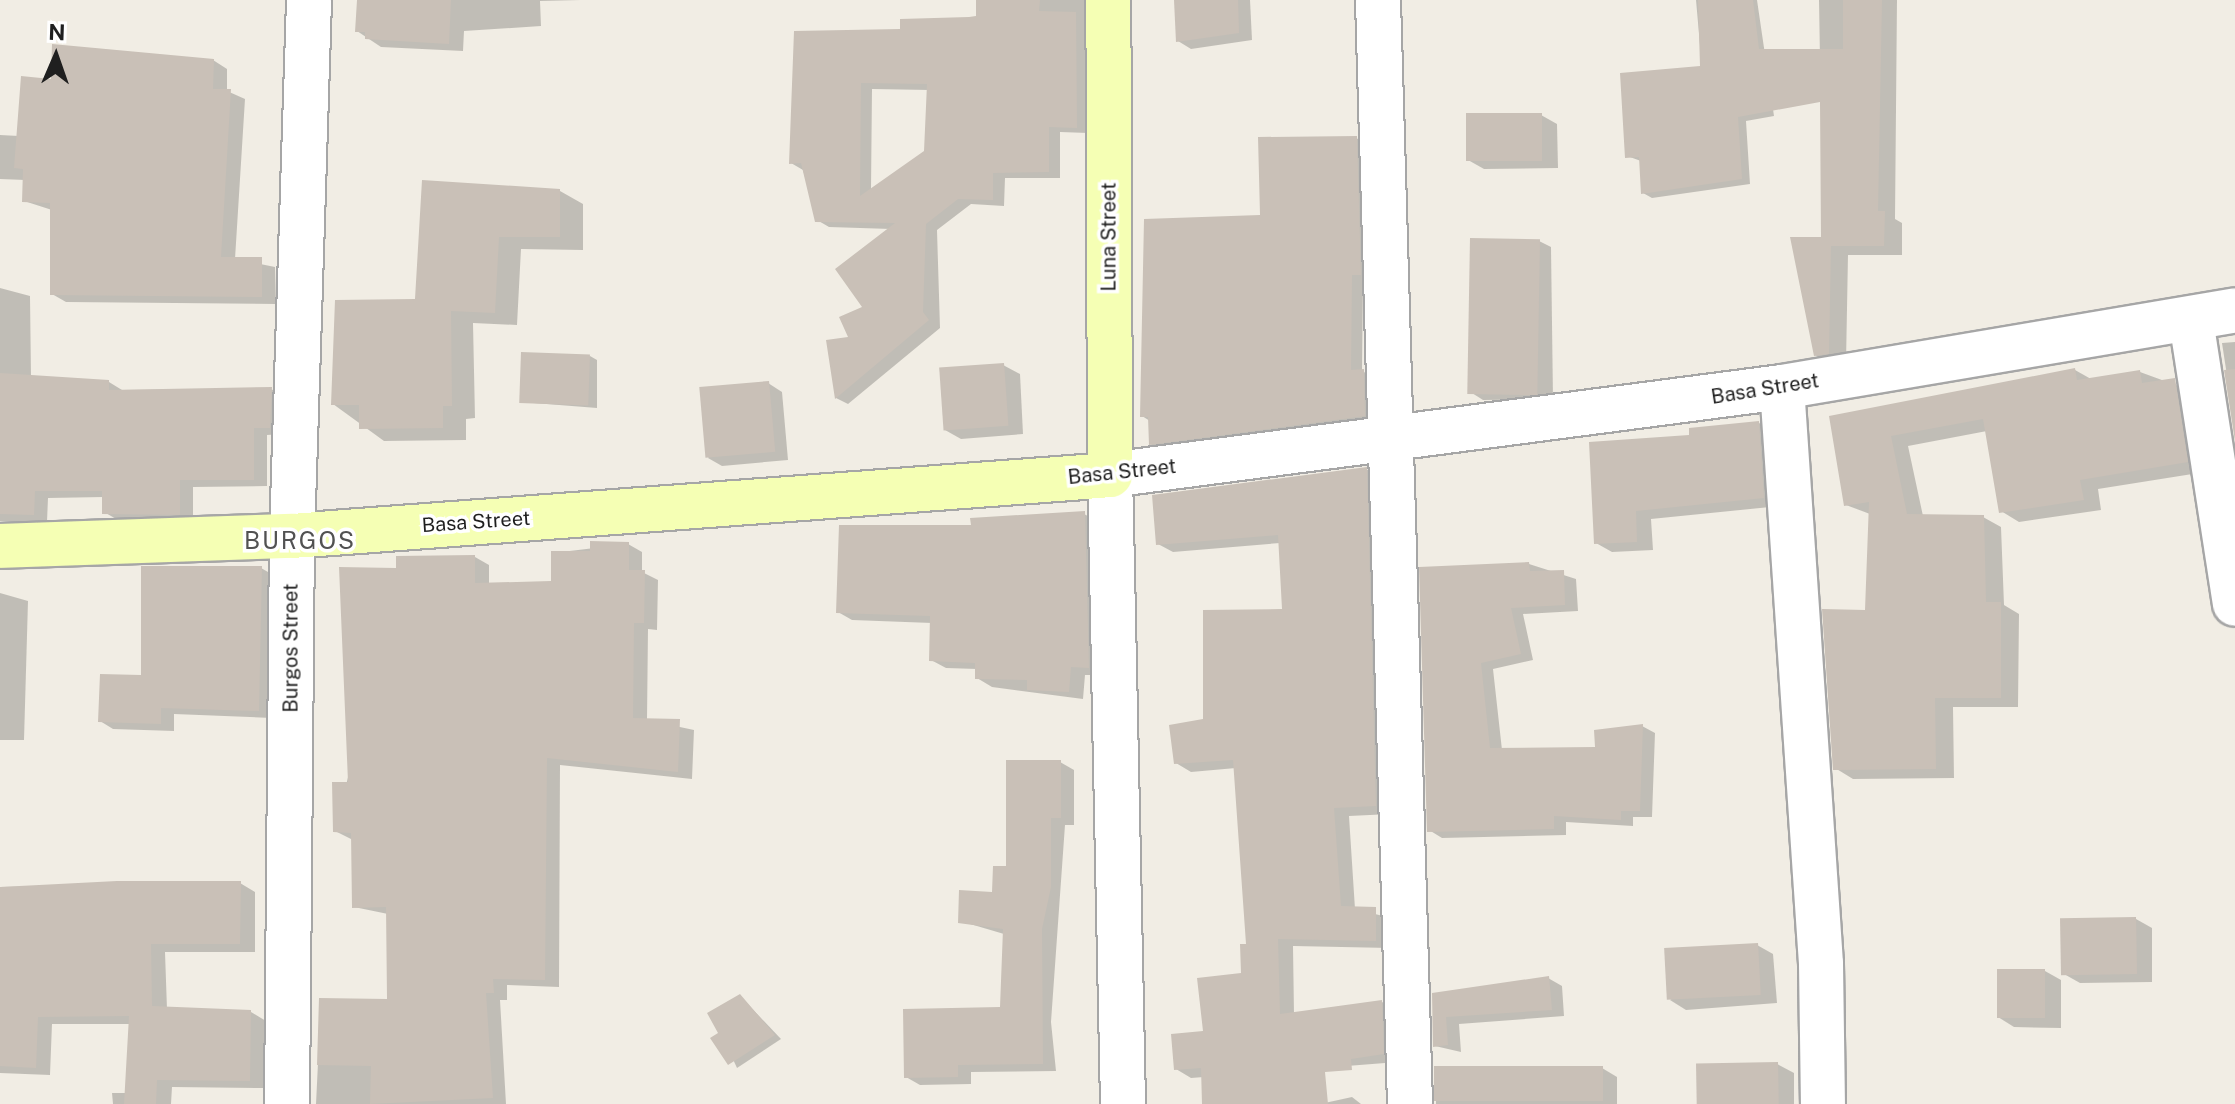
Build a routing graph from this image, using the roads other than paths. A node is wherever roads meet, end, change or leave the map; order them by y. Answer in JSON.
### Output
{"nodes":[{"id":1,"x":309,"y":0,"type":"edge"},
{"id":2,"x":1108,"y":0,"type":"edge"},
{"id":3,"x":1378,"y":0,"type":"edge"},
{"id":4,"x":2235,"y":310,"type":"edge"},
{"id":5,"x":2191,"y":320,"type":"junction"},
{"id":6,"x":1782,"y":387,"type":"junction"},
{"id":7,"x":1388,"y":443,"type":"junction"},
{"id":8,"x":1110,"y":475,"type":"junction"},
{"id":9,"x":292,"y":536,"type":"junction"},
{"id":10,"x":0,"y":546,"type":"edge"},
{"id":11,"x":2235,"y":604,"type":"edge"},
{"id":12,"x":287,"y":1104,"type":"edge"},
{"id":13,"x":1123,"y":1104,"type":"edge"},
{"id":14,"x":1410,"y":1104,"type":"edge"},
{"id":15,"x":1823,"y":1104,"type":"edge"}],
"edges":[{"from":1,"to":9,"type":"street","name":"Burgos Street"},
{"from":2,"to":8,"type":"street","name":"Luna Street"},
{"from":3,"to":7,"type":"street"},
{"from":4,"to":5,"type":"street","name":"Basa Street"},
{"from":5,"to":6,"type":"street","name":"Basa Street"},
{"from":5,"to":11,"type":"street"},
{"from":6,"to":7,"type":"street","name":"Basa Street"},
{"from":6,"to":15,"type":"street"},
{"from":7,"to":8,"type":"street","name":"Basa Street"},
{"from":7,"to":14,"type":"street"},
{"from":8,"to":9,"type":"street","name":"Basa Street"},
{"from":8,"to":13,"type":"street"},
{"from":9,"to":10,"type":"street","name":"Basa Street"},
{"from":9,"to":12,"type":"street","name":"Burgos Street"}]}
